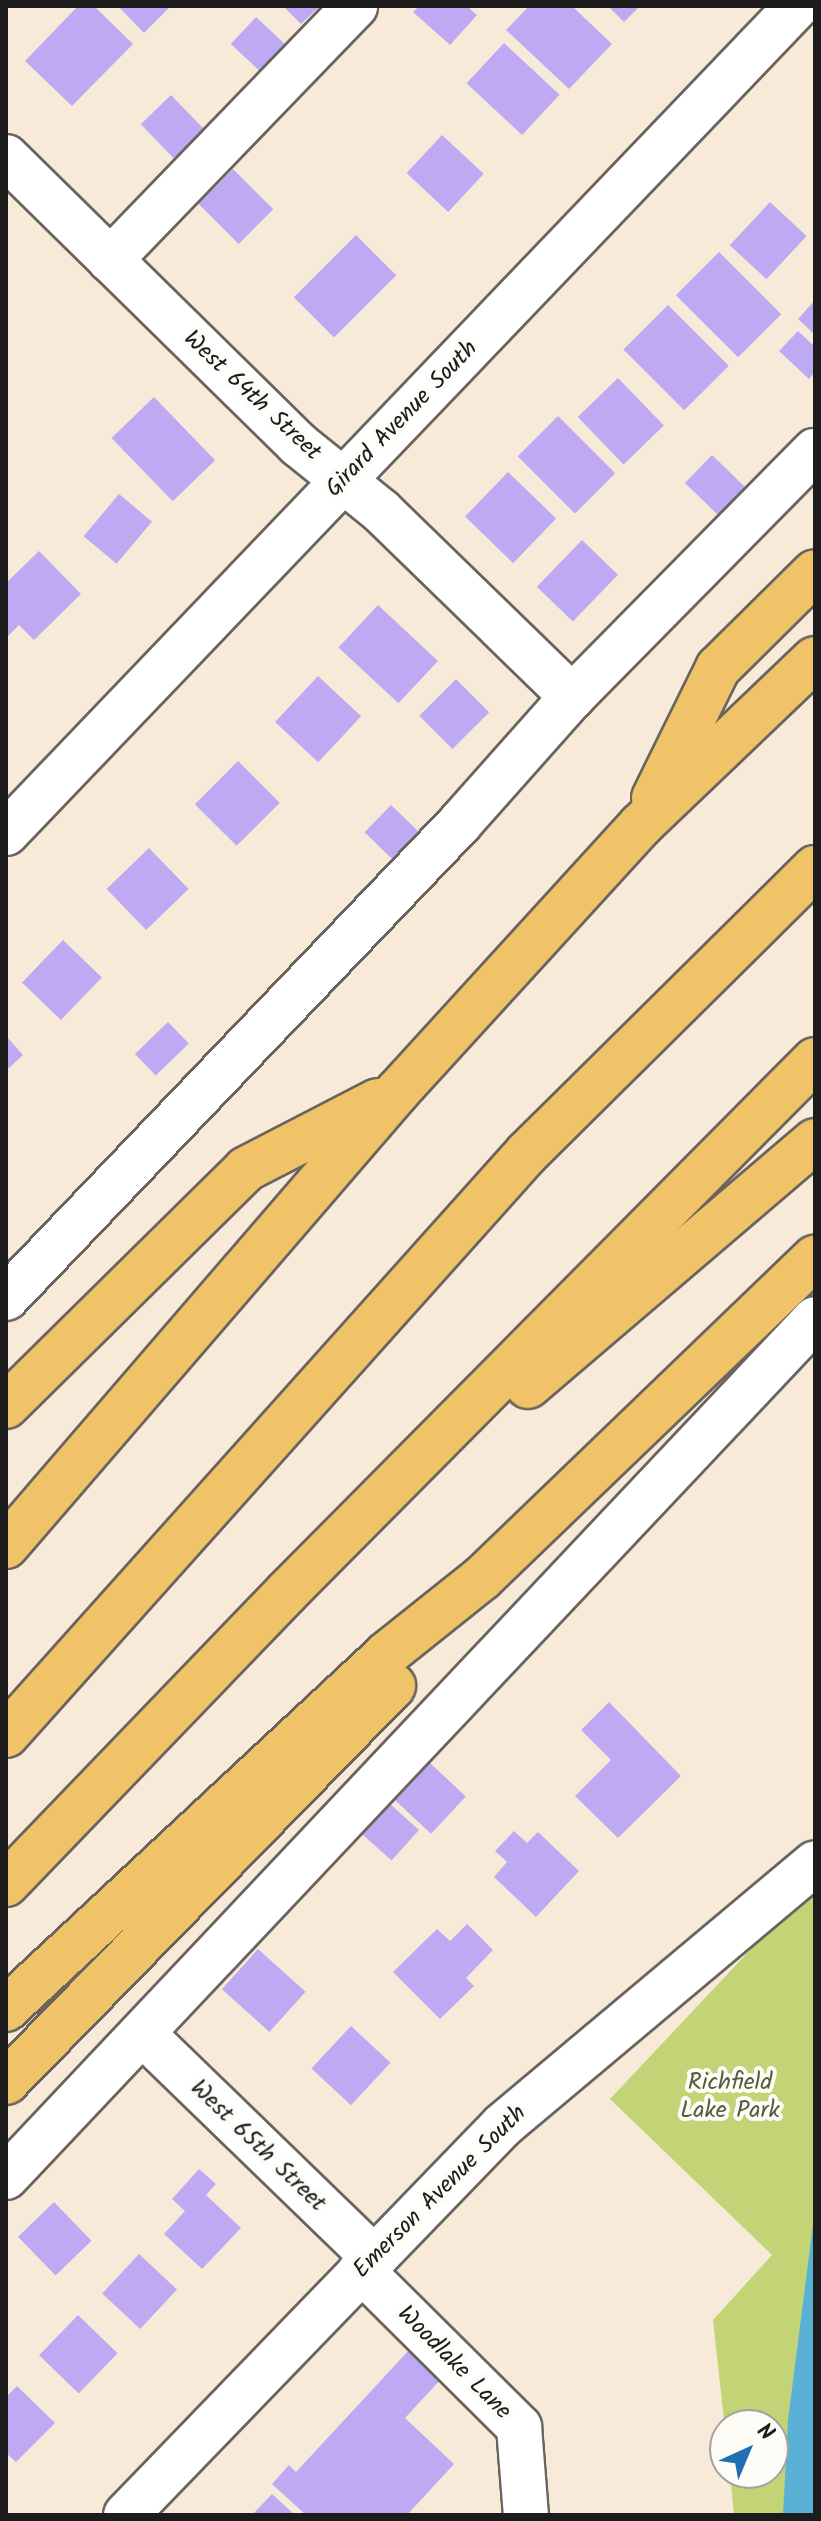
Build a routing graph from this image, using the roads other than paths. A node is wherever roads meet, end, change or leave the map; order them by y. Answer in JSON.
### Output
{"nodes":[{"id":1,"x":355,"y":6,"type":"edge"},
{"id":2,"x":797,"y":6,"type":"edge"},
{"id":3,"x":6,"y":157,"type":"edge"},
{"id":4,"x":110,"y":260,"type":"junction"},
{"id":5,"x":815,"y":451,"type":"edge"},
{"id":6,"x":343,"y":480,"type":"junction"},
{"id":7,"x":815,"y":572,"type":"edge"},
{"id":8,"x":815,"y":659,"type":"edge"},
{"id":9,"x":572,"y":697,"type":"junction"},
{"id":10,"x":641,"y":825,"type":"junction"},
{"id":11,"x":6,"y":833,"type":"edge"},
{"id":12,"x":815,"y":868,"type":"edge"},
{"id":13,"x":815,"y":1060,"type":"edge"},
{"id":14,"x":398,"y":1091,"type":"junction"},
{"id":15,"x":815,"y":1141,"type":"edge"},
{"id":16,"x":815,"y":1258,"type":"edge"},
{"id":17,"x":6,"y":1298,"type":"edge"},
{"id":18,"x":815,"y":1319,"type":"edge"},
{"id":19,"x":6,"y":1406,"type":"edge"},
{"id":20,"x":6,"y":1546,"type":"edge"},
{"id":21,"x":482,"y":1578,"type":"junction"},
{"id":22,"x":286,"y":1593,"type":"junction"},
{"id":23,"x":6,"y":1735,"type":"edge"},
{"id":24,"x":815,"y":1863,"type":"edge"},
{"id":25,"x":6,"y":1884,"type":"edge"},
{"id":26,"x":6,"y":2009,"type":"edge"},
{"id":27,"x":144,"y":2035,"type":"junction"},
{"id":28,"x":6,"y":2082,"type":"edge"},
{"id":29,"x":6,"y":2177,"type":"edge"},
{"id":30,"x":367,"y":2264,"type":"junction"},
{"id":31,"x":126,"y":2515,"type":"edge"},
{"id":32,"x":526,"y":2515,"type":"edge"}],
"edges":[{"from":1,"to":4,"type":"street"},
{"from":2,"to":6,"type":"street","name":"Girard Avenue South"},
{"from":3,"to":4,"type":"street","name":"West 64th Street"},
{"from":4,"to":6,"type":"street","name":"West 64th Street"},
{"from":5,"to":9,"type":"street"},
{"from":6,"to":9,"type":"street","name":"West 64th Street"},
{"from":6,"to":11,"type":"street","name":"Girard Avenue South"},
{"from":7,"to":10,"type":"highway"},
{"from":8,"to":10,"type":"highway"},
{"from":9,"to":17,"type":"street"},
{"from":10,"to":14,"type":"highway"},
{"from":12,"to":23,"type":"highway"},
{"from":13,"to":22,"type":"highway"},
{"from":14,"to":19,"type":"highway"},
{"from":14,"to":20,"type":"highway"},
{"from":15,"to":22,"type":"highway"},
{"from":16,"to":21,"type":"highway"},
{"from":18,"to":27,"type":"street"},
{"from":21,"to":26,"type":"highway"},
{"from":21,"to":28,"type":"highway"},
{"from":22,"to":25,"type":"highway"},
{"from":24,"to":30,"type":"street","name":"Emerson Avenue South"},
{"from":27,"to":29,"type":"street"},
{"from":27,"to":30,"type":"street","name":"West 65th Street"},
{"from":30,"to":31,"type":"street","name":"Emerson Avenue South"},
{"from":30,"to":32,"type":"street","name":"Woodlake Lane"}]}
